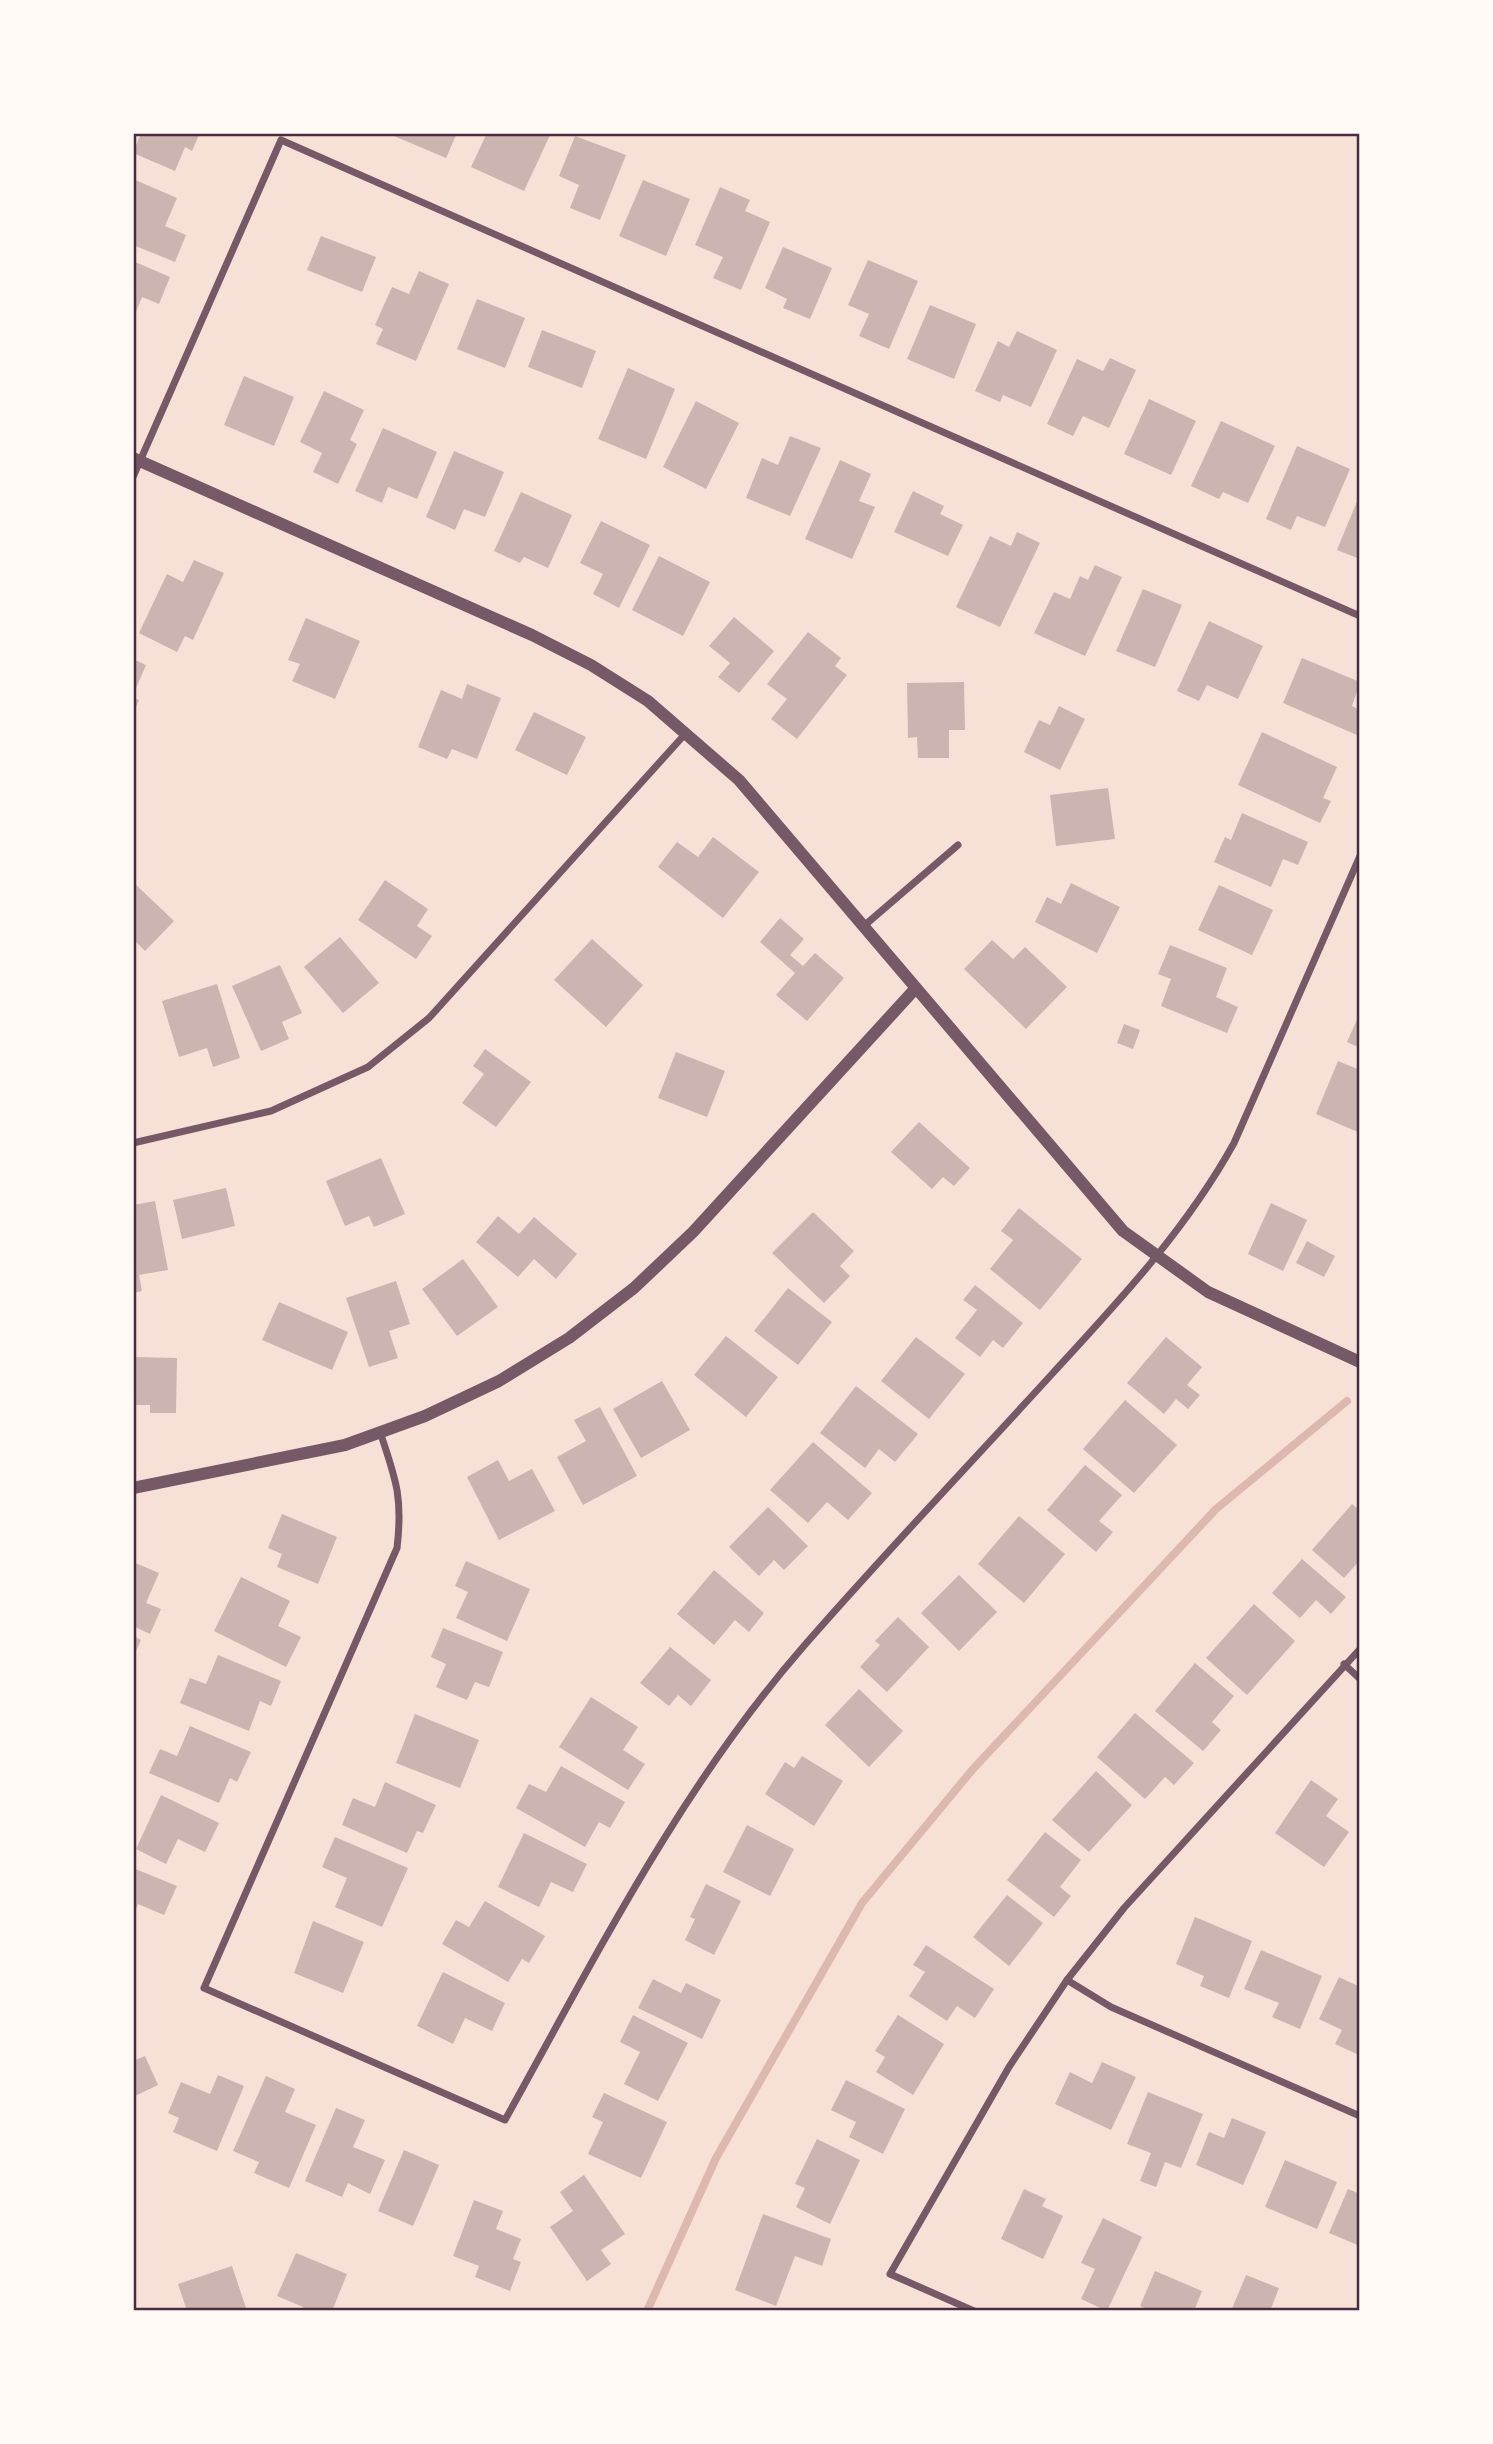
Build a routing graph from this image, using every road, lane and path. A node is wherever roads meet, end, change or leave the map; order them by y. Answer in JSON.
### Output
{"nodes":[{"id":1,"x":137,"y":460,"type":"edge"},
{"id":2,"x":133,"y":477,"type":"edge"},
{"id":3,"x":1360,"y":616,"type":"edge"},
{"id":4,"x":686,"y":732,"type":"junction"},
{"id":5,"x":958,"y":845,"type":"dead end"},
{"id":6,"x":1360,"y":856,"type":"edge"},
{"id":7,"x":865,"y":925,"type":"junction"},
{"id":8,"x":915,"y":989,"type":"junction"},
{"id":9,"x":133,"y":1143,"type":"edge"},
{"id":10,"x":1157,"y":1258,"type":"junction"},
{"id":11,"x":1360,"y":1362,"type":"edge"},
{"id":12,"x":380,"y":1432,"type":"junction"},
{"id":13,"x":133,"y":1488,"type":"edge"},
{"id":14,"x":1360,"y":1649,"type":"edge"},
{"id":15,"x":1344,"y":1664,"type":"junction"},
{"id":16,"x":1360,"y":1679,"type":"edge"},
{"id":17,"x":1066,"y":1980,"type":"junction"},
{"id":18,"x":1360,"y":2116,"type":"edge"},
{"id":19,"x":974,"y":2311,"type":"edge"}],
"edges":[{"from":1,"to":2,"type":"street"},
{"from":1,"to":3,"type":"street"},
{"from":1,"to":4,"type":"street"},
{"from":4,"to":7,"type":"street"},
{"from":4,"to":9,"type":"street"},
{"from":5,"to":7,"type":"street"},
{"from":6,"to":10,"type":"street"},
{"from":7,"to":8,"type":"street"},
{"from":8,"to":10,"type":"street"},
{"from":8,"to":12,"type":"street"},
{"from":10,"to":11,"type":"street"},
{"from":10,"to":12,"type":"street"},
{"from":12,"to":13,"type":"street"},
{"from":14,"to":15,"type":"street"},
{"from":15,"to":16,"type":"street"},
{"from":15,"to":17,"type":"street"},
{"from":17,"to":18,"type":"street"},
{"from":17,"to":19,"type":"street"}]}
